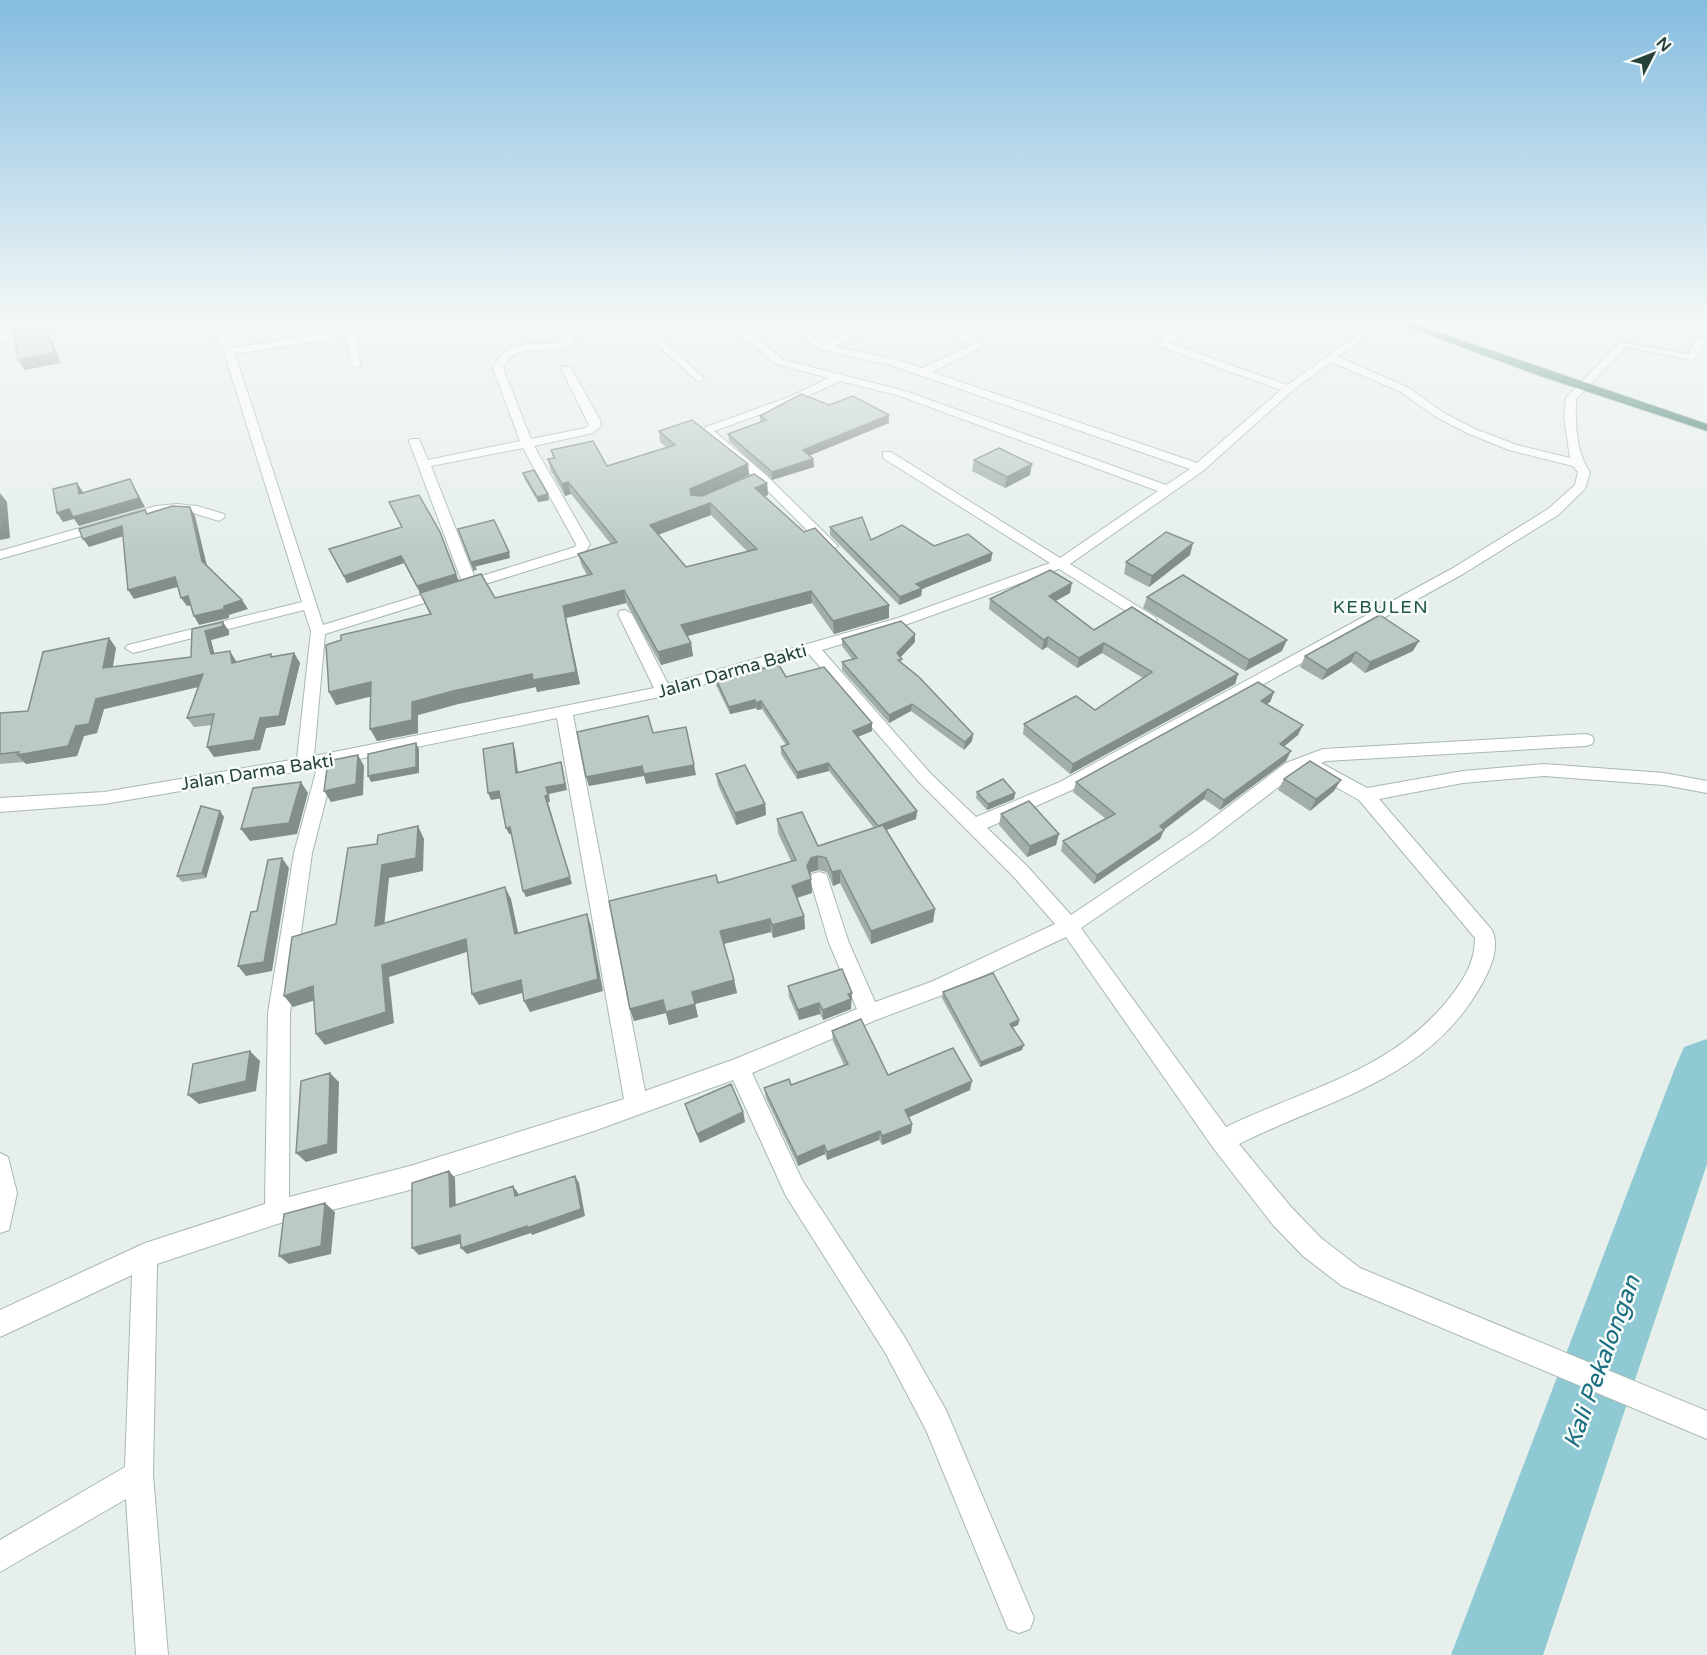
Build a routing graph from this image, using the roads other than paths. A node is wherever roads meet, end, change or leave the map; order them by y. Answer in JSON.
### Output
{"nodes":[{"id":1,"x":245,"y":401,"type":"edge"},
{"id":2,"x":511,"y":401,"type":"edge"},
{"id":3,"x":584,"y":401,"type":"edge"},
{"id":4,"x":788,"y":401,"type":"edge"},
{"id":5,"x":925,"y":401,"type":"edge"},
{"id":6,"x":1006,"y":401,"type":"edge"},
{"id":7,"x":1274,"y":401,"type":"edge"},
{"id":8,"x":1421,"y":401,"type":"edge"},
{"id":9,"x":1570,"y":401,"type":"edge"},
{"id":10,"x":1625,"y":401,"type":"edge"},
{"id":11,"x":1707,"y":428,"type":"edge"},
{"id":12,"x":415,"y":441,"type":"dead end"},
{"id":13,"x":526,"y":442,"type":"junction"},
{"id":14,"x":887,"y":455,"type":"dead end"},
{"id":15,"x":1577,"y":463,"type":"junction"},
{"id":16,"x":424,"y":464,"type":"junction"},
{"id":17,"x":1198,"y":468,"type":"junction"},
{"id":18,"x":1168,"y":490,"type":"junction"},
{"id":19,"x":219,"y":517,"type":"dead end"},
{"id":20,"x":0,"y":555,"type":"edge"},
{"id":21,"x":842,"y":556,"type":"edge"},
{"id":22,"x":1060,"y":564,"type":"junction"},
{"id":23,"x":470,"y":584,"type":"junction"},
{"id":24,"x":309,"y":604,"type":"junction"},
{"id":25,"x":625,"y":614,"type":"dead end"},
{"id":26,"x":1160,"y":627,"type":"edge"},
{"id":27,"x":318,"y":631,"type":"junction"},
{"id":28,"x":133,"y":648,"type":"dead end"},
{"id":29,"x":812,"y":648,"type":"junction"},
{"id":30,"x":664,"y":691,"type":"junction"},
{"id":31,"x":564,"y":712,"type":"junction"},
{"id":32,"x":1586,"y":740,"type":"dead end"},
{"id":33,"x":328,"y":760,"type":"junction"},
{"id":34,"x":305,"y":763,"type":"junction"},
{"id":35,"x":1306,"y":763,"type":"junction"},
{"id":36,"x":1707,"y":787,"type":"edge"},
{"id":37,"x":1365,"y":795,"type":"junction"},
{"id":38,"x":0,"y":805,"type":"edge"},
{"id":39,"x":973,"y":826,"type":"junction"},
{"id":40,"x":819,"y":879,"type":"dead end"},
{"id":41,"x":1069,"y":926,"type":"junction"},
{"id":42,"x":869,"y":1013,"type":"junction"},
{"id":43,"x":739,"y":1068,"type":"junction"},
{"id":44,"x":636,"y":1104,"type":"junction"},
{"id":45,"x":1222,"y":1141,"type":"junction"},
{"id":46,"x":0,"y":1165,"type":"edge"},
{"id":47,"x":277,"y":1212,"type":"junction"},
{"id":48,"x":0,"y":1221,"type":"edge"},
{"id":49,"x":145,"y":1256,"type":"junction"},
{"id":50,"x":0,"y":1324,"type":"edge"},
{"id":51,"x":1707,"y":1425,"type":"edge"},
{"id":52,"x":139,"y":1475,"type":"junction"},
{"id":53,"x":0,"y":1557,"type":"edge"},
{"id":54,"x":1019,"y":1618,"type":"dead end"},
{"id":55,"x":152,"y":1655,"type":"edge"}],
"edges":[{"from":1,"to":24,"type":"street"},
{"from":2,"to":13,"type":"street"},
{"from":3,"to":13,"type":"street"},
{"from":4,"to":21,"type":"street"},
{"from":5,"to":18,"type":"street"},
{"from":6,"to":17,"type":"street"},
{"from":7,"to":17,"type":"street","name":"Jalan Darma Bakti"},
{"from":8,"to":15,"type":"street"},
{"from":9,"to":15,"type":"street"},
{"from":10,"to":11,"type":"highway"},
{"from":12,"to":16,"type":"street"},
{"from":13,"to":16,"type":"street"},
{"from":13,"to":23,"type":"street"},
{"from":14,"to":22,"type":"street"},
{"from":15,"to":39,"type":"street"},
{"from":16,"to":23,"type":"street"},
{"from":17,"to":18,"type":"street","name":"Jalan Darma Bakti"},
{"from":18,"to":22,"type":"street","name":"Jalan Darma Bakti"},
{"from":19,"to":20,"type":"street"},
{"from":22,"to":26,"type":"street"},
{"from":22,"to":29,"type":"street","name":"Jalan Darma Bakti"},
{"from":23,"to":27,"type":"street"},
{"from":24,"to":27,"type":"street"},
{"from":24,"to":28,"type":"street"},
{"from":25,"to":30,"type":"street"},
{"from":27,"to":34,"type":"street"},
{"from":29,"to":30,"type":"street","name":"Jalan Darma Bakti"},
{"from":29,"to":39,"type":"street"},
{"from":30,"to":31,"type":"street","name":"Jalan Darma Bakti"},
{"from":31,"to":33,"type":"street","name":"Jalan Darma Bakti"},
{"from":31,"to":44,"type":"street"},
{"from":32,"to":35,"type":"street"},
{"from":33,"to":34,"type":"street","name":"Jalan Darma Bakti"},
{"from":33,"to":47,"type":"street"},
{"from":34,"to":38,"type":"street","name":"Jalan Darma Bakti"},
{"from":35,"to":37,"type":"street"},
{"from":35,"to":41,"type":"street"},
{"from":36,"to":37,"type":"street"},
{"from":37,"to":45,"type":"street"},
{"from":39,"to":41,"type":"street"},
{"from":40,"to":42,"type":"street"},
{"from":41,"to":42,"type":"street"},
{"from":41,"to":45,"type":"street"},
{"from":42,"to":43,"type":"street"},
{"from":43,"to":44,"type":"street"},
{"from":43,"to":54,"type":"street"},
{"from":44,"to":47,"type":"street"},
{"from":45,"to":51,"type":"street"},
{"from":46,"to":48,"type":"street"},
{"from":47,"to":49,"type":"street"},
{"from":49,"to":50,"type":"street"},
{"from":49,"to":52,"type":"street"},
{"from":52,"to":53,"type":"street"},
{"from":52,"to":55,"type":"street"}]}
